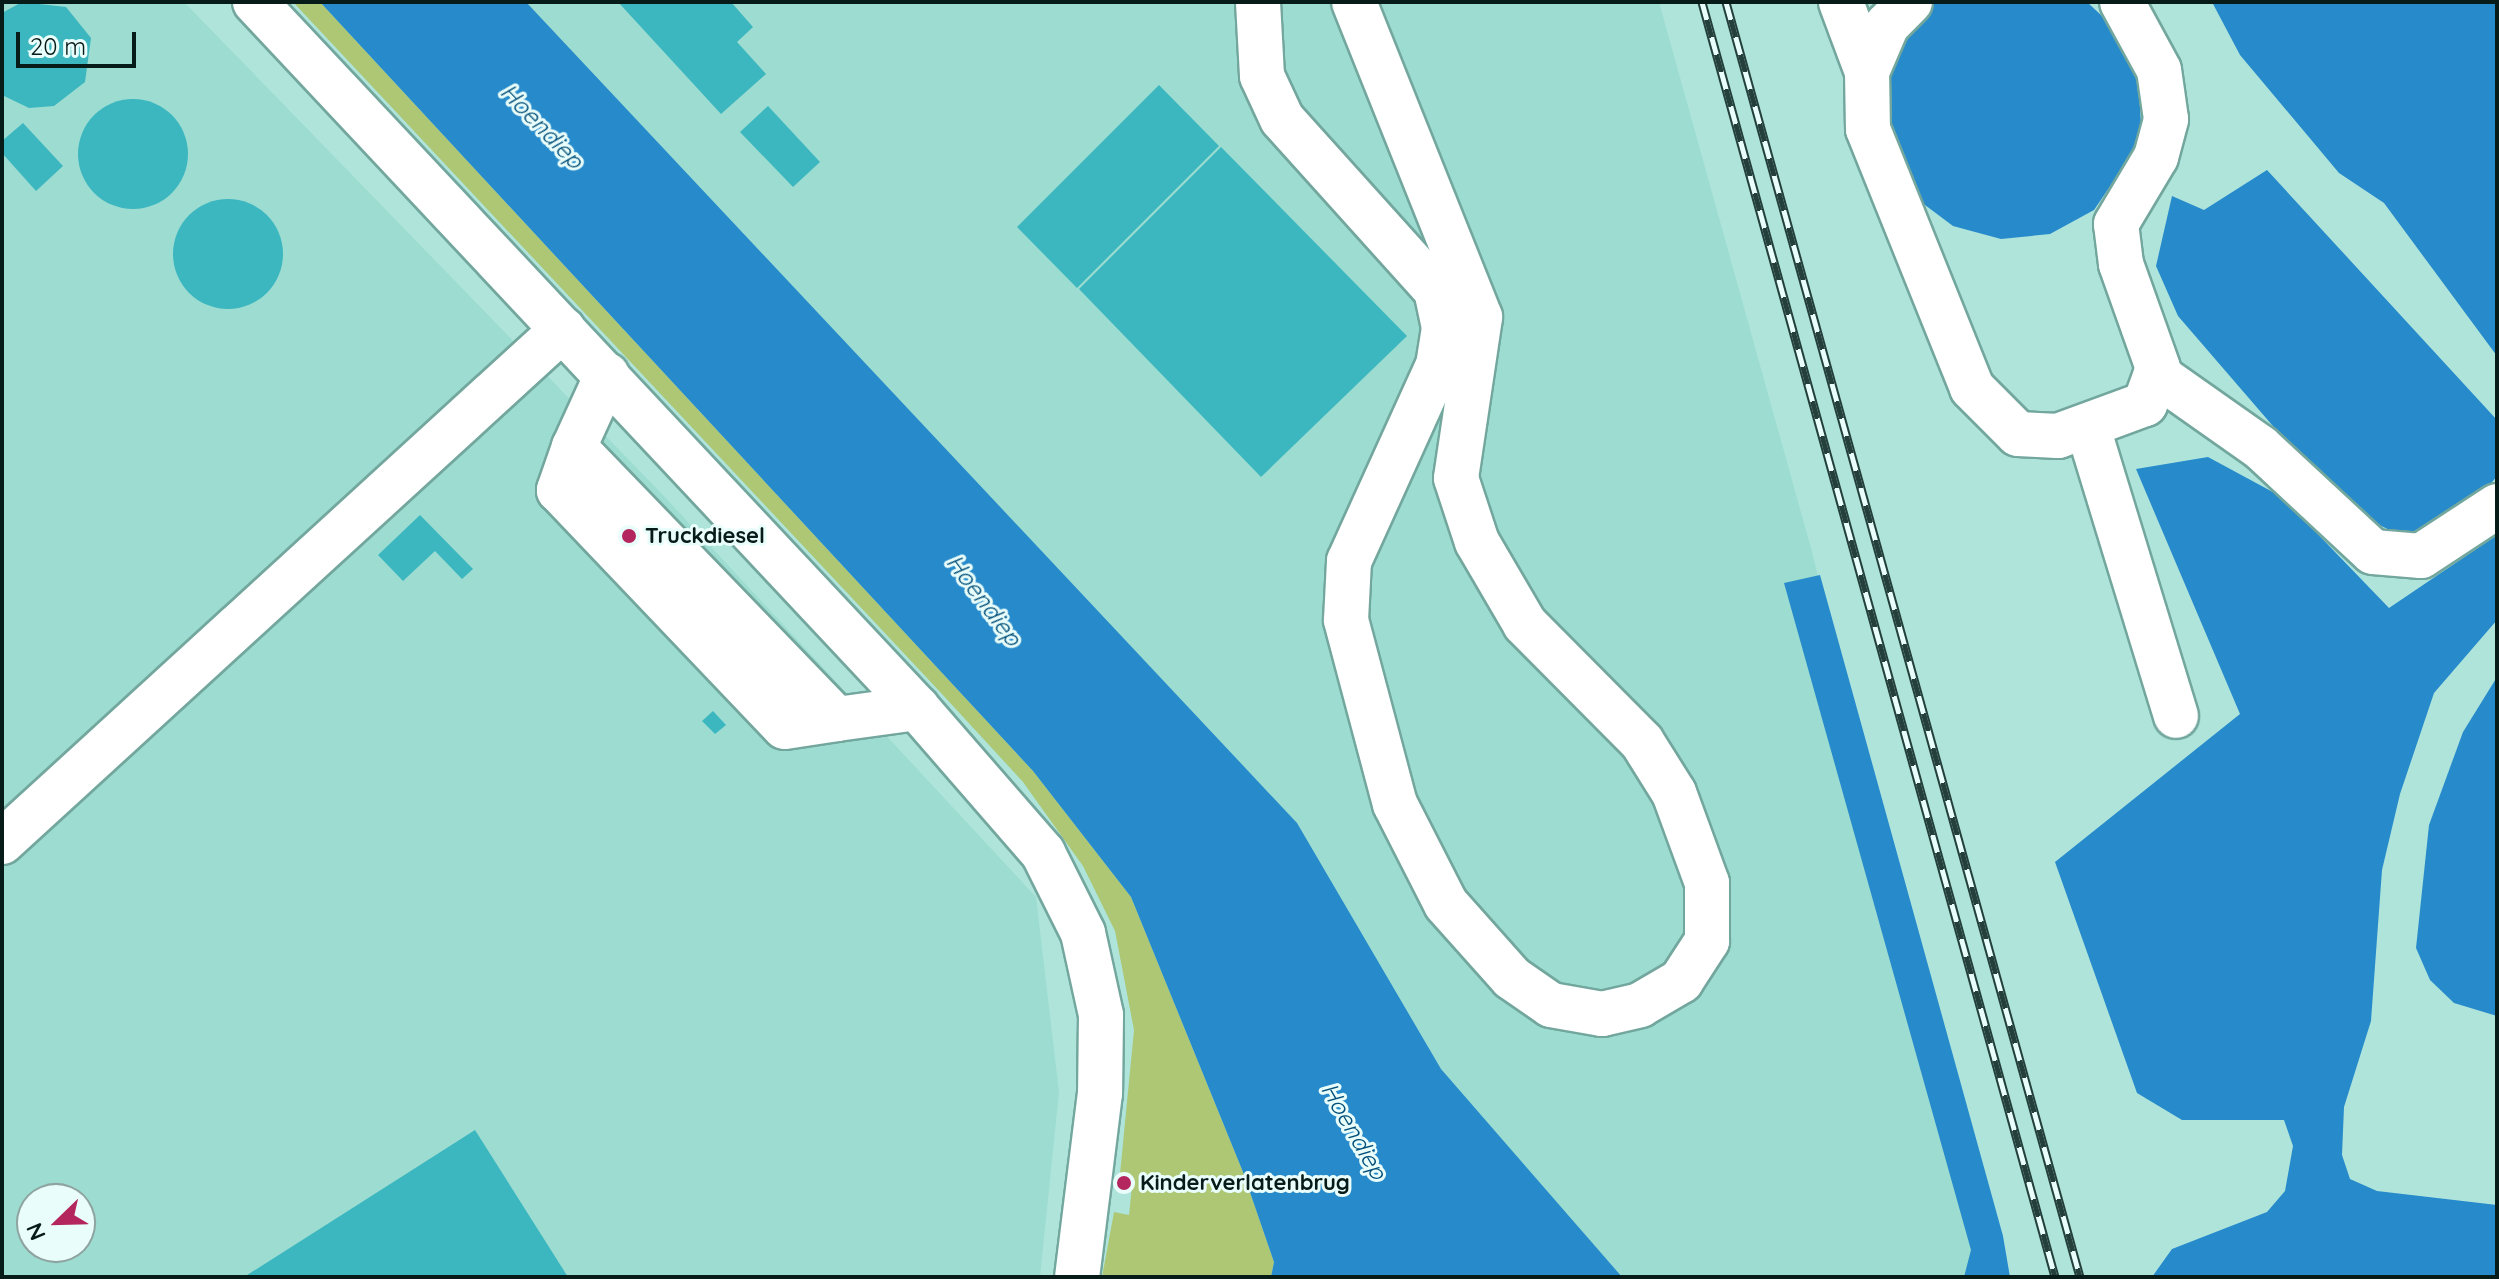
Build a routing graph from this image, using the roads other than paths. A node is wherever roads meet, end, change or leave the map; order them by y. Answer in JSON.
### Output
{"nodes":[{"id":1,"x":255,"y":2,"type":"edge"},
{"id":2,"x":1258,"y":2,"type":"edge"},
{"id":3,"x":1354,"y":2,"type":"edge"},
{"id":4,"x":1841,"y":2,"type":"edge"},
{"id":5,"x":1910,"y":2,"type":"edge"},
{"id":6,"x":2122,"y":2,"type":"edge"},
{"id":7,"x":1867,"y":72,"type":"junction"},
{"id":8,"x":563,"y":329,"type":"junction"},
{"id":9,"x":2156,"y":374,"type":"junction"},
{"id":10,"x":607,"y":375,"type":"junction"},
{"id":11,"x":2088,"y":428,"type":"junction"},
{"id":12,"x":2497,"y":506,"type":"edge"},
{"id":13,"x":917,"y":708,"type":"junction"},
{"id":14,"x":2176,"y":716,"type":"dead end"},
{"id":15,"x":2,"y":842,"type":"edge"},
{"id":16,"x":1077,"y":1277,"type":"edge"}],
"edges":[{"from":1,"to":8,"type":"main road"},
{"from":2,"to":3,"type":"main road"},
{"from":4,"to":7,"type":"main road"},
{"from":5,"to":7,"type":"main road"},
{"from":6,"to":9,"type":"main road"},
{"from":7,"to":11,"type":"main road"},
{"from":8,"to":10,"type":"main road"},
{"from":8,"to":15,"type":"main road"},
{"from":9,"to":11,"type":"main road"},
{"from":9,"to":12,"type":"main road"},
{"from":10,"to":13,"type":"main road"},
{"from":10,"to":13,"type":"main road"},
{"from":11,"to":14,"type":"main road"},
{"from":13,"to":16,"type":"main road"}]}
